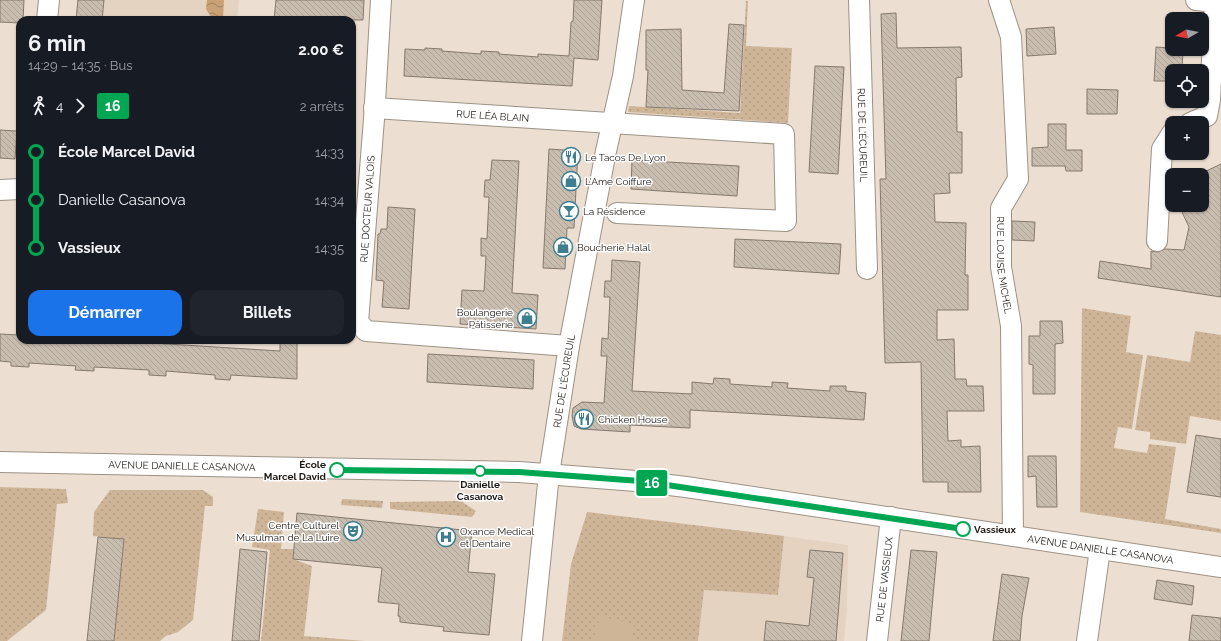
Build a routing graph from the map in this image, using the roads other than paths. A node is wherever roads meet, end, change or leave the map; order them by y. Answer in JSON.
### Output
{"nodes":[{"id":1,"x":48,"y":0,"type":"edge"},
{"id":2,"x":381,"y":0,"type":"edge"},
{"id":3,"x":634,"y":0,"type":"edge"},
{"id":4,"x":859,"y":0,"type":"edge"},
{"id":5,"x":999,"y":0,"type":"edge"},
{"id":6,"x":1208,"y":1,"type":"edge"},
{"id":7,"x":47,"y":16,"type":"edge"},
{"id":8,"x":374,"y":108,"type":"junction"},
{"id":9,"x":1207,"y":116,"type":"edge"},
{"id":10,"x":612,"y":124,"type":"junction"},
{"id":11,"x":1165,"y":144,"type":"edge"},
{"id":12,"x":16,"y":189,"type":"edge"},
{"id":13,"x":0,"y":190,"type":"edge"},
{"id":14,"x":617,"y":213,"type":"dead end"},
{"id":15,"x":1157,"y":241,"type":"dead end"},
{"id":16,"x":867,"y":269,"type":"dead end"},
{"id":17,"x":569,"y":346,"type":"junction"},
{"id":18,"x":0,"y":462,"type":"edge"},
{"id":19,"x":549,"y":474,"type":"junction"},
{"id":20,"x":891,"y":517,"type":"junction"},
{"id":21,"x":1013,"y":536,"type":"junction"},
{"id":22,"x":1100,"y":549,"type":"junction"},
{"id":23,"x":1221,"y":567,"type":"edge"},
{"id":24,"x":532,"y":641,"type":"edge"},
{"id":25,"x":877,"y":641,"type":"edge"},
{"id":26,"x":1088,"y":641,"type":"edge"}],
"edges":[{"from":1,"to":7,"type":"street"},
{"from":2,"to":8,"type":"street","name":"RUE DOCTEUR VALOIS"},
{"from":3,"to":10,"type":"street","name":"RUE DE L'ÉCUREUIL"},
{"from":4,"to":16,"type":"street","name":"RUE DE L'ÉCUREUIL"},
{"from":5,"to":21,"type":"street","name":"RUE LOUISE MICHEL"},
{"from":6,"to":9,"type":"street"},
{"from":8,"to":10,"type":"street","name":"RUE LÉA BLAIN"},
{"from":8,"to":17,"type":"street","name":"RUE DOCTEUR VALOIS"},
{"from":10,"to":14,"type":"street"},
{"from":10,"to":17,"type":"street","name":"RUE DE L'ÉCUREUIL"},
{"from":11,"to":15,"type":"street"},
{"from":12,"to":13,"type":"street"},
{"from":17,"to":19,"type":"street","name":"RUE DE L'ÉCUREUIL"},
{"from":18,"to":19,"type":"street","name":"AVENUE DANIELLE CASANOVA"},
{"from":19,"to":20,"type":"street","name":"AVENUE DANIELLE CASANOVA"},
{"from":19,"to":24,"type":"street","name":"RUE DE L'ÉCUREUIL"},
{"from":20,"to":21,"type":"street","name":"AVENUE DANIELLE CASANOVA"},
{"from":20,"to":25,"type":"street","name":"RUE DE VASSIEUX"},
{"from":21,"to":22,"type":"street","name":"AVENUE DANIELLE CASANOVA"},
{"from":22,"to":23,"type":"street","name":"AVENUE DANIELLE CASANOVA"},
{"from":22,"to":26,"type":"street"}]}
